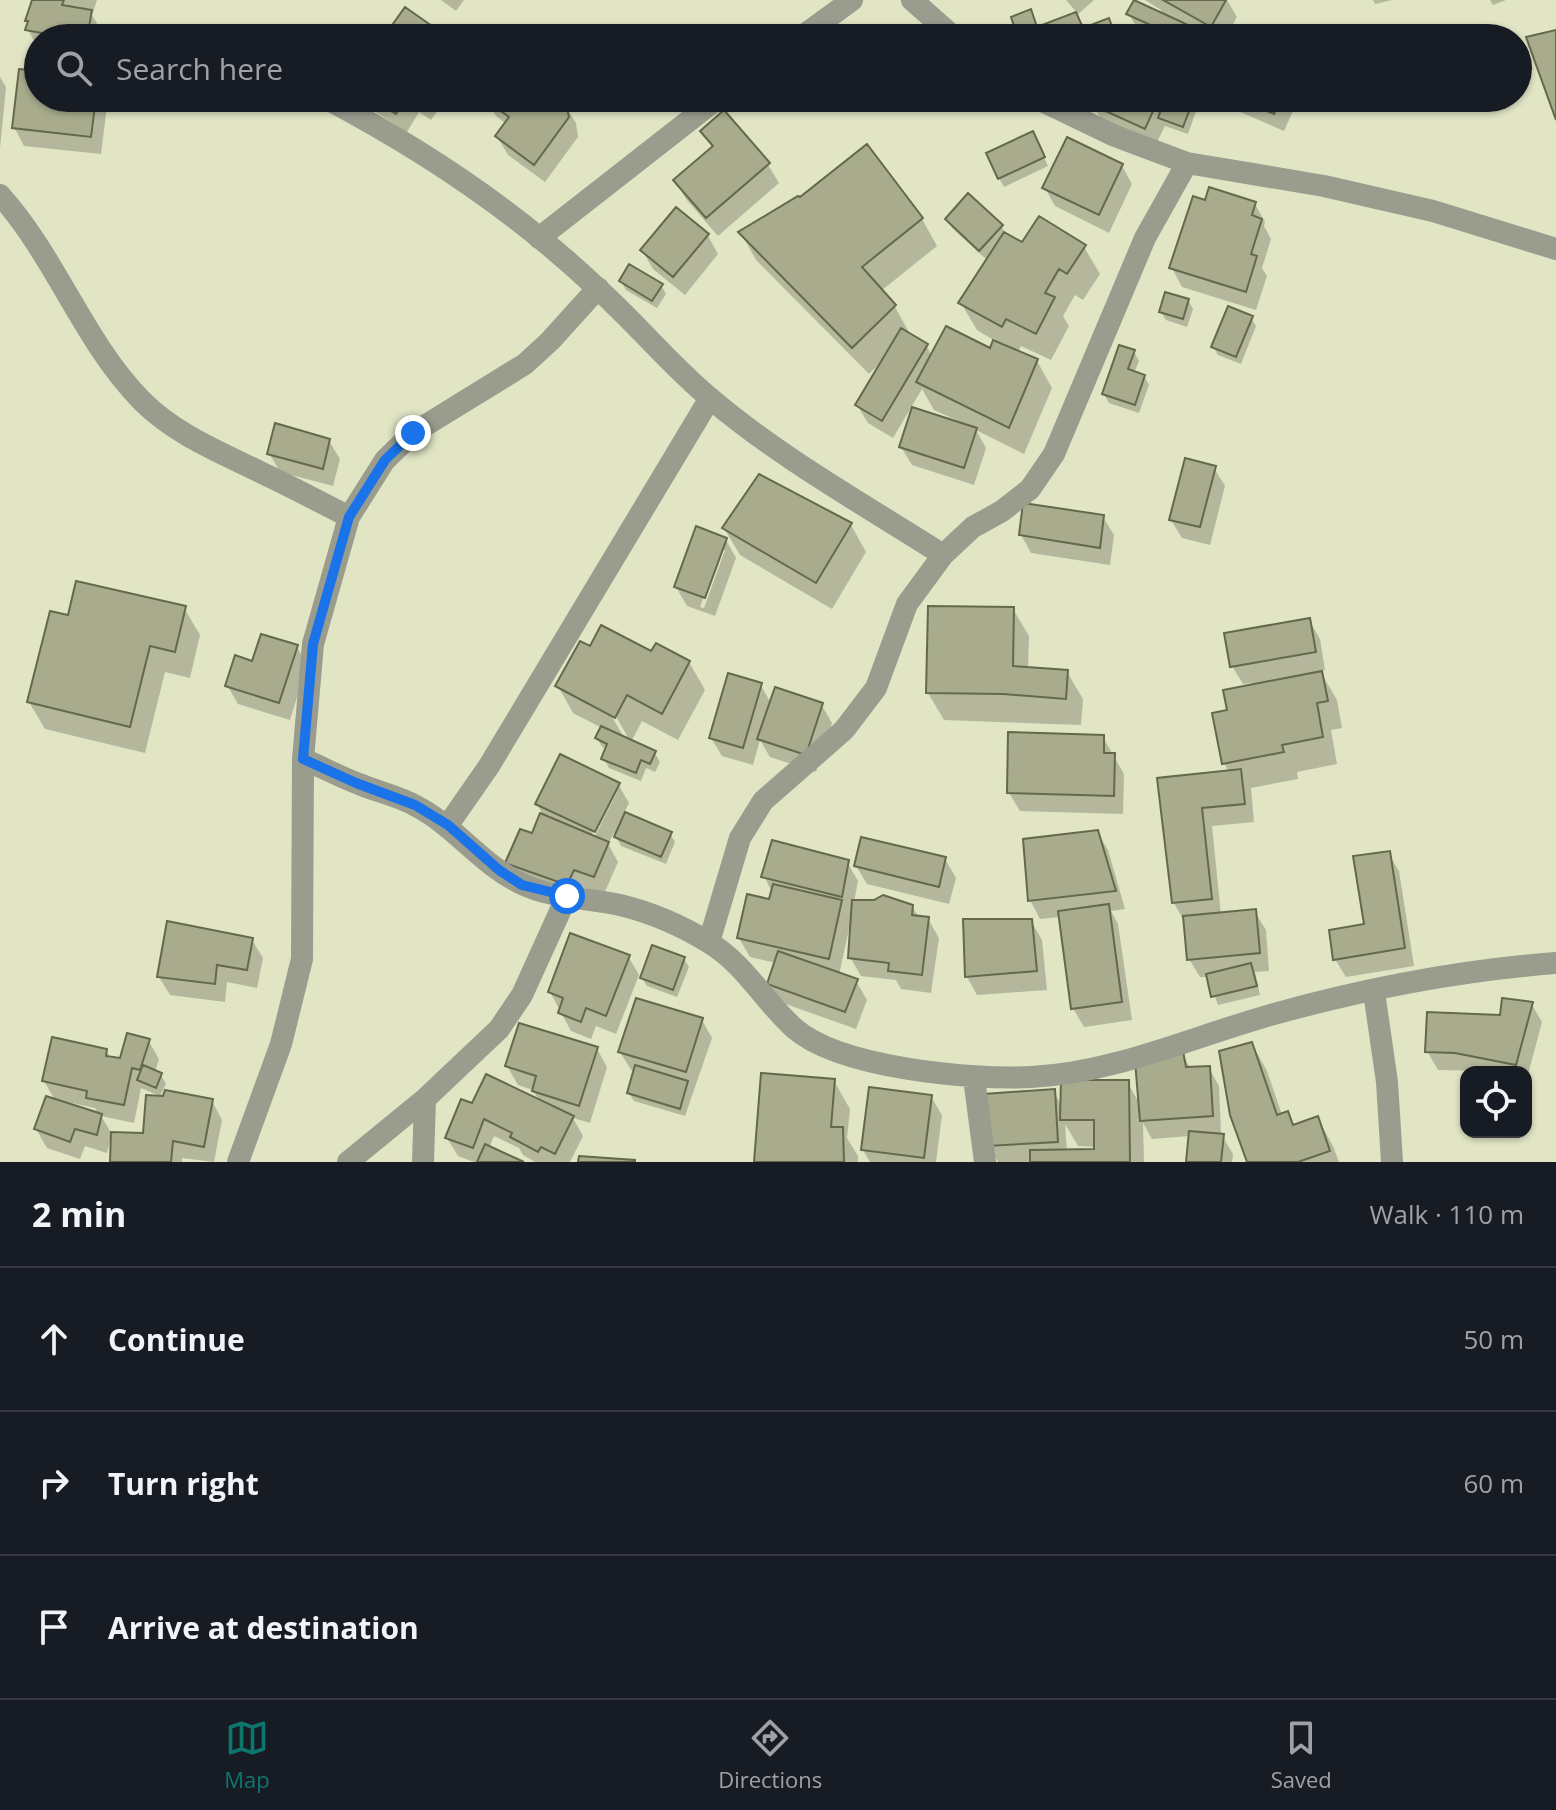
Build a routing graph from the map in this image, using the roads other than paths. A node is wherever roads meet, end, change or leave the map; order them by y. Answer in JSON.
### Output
{"nodes":[{"id":1,"x":852,"y":0,"type":"edge"},
{"id":2,"x":912,"y":0,"type":"edge"},
{"id":3,"x":819,"y":24,"type":"edge"},
{"id":4,"x":939,"y":24,"type":"edge"},
{"id":5,"x":352,"y":112,"type":"edge"},
{"id":6,"x":700,"y":112,"type":"edge"},
{"id":7,"x":1065,"y":112,"type":"edge"},
{"id":8,"x":1187,"y":163,"type":"junction"},
{"id":9,"x":0,"y":195,"type":"edge"},
{"id":10,"x":539,"y":238,"type":"junction"},
{"id":11,"x":1556,"y":249,"type":"edge"},
{"id":12,"x":598,"y":288,"type":"junction"},
{"id":13,"x":710,"y":398,"type":"junction"},
{"id":14,"x":349,"y":517,"type":"junction"},
{"id":15,"x":943,"y":555,"type":"junction"},
{"id":16,"x":303,"y":759,"type":"junction"},
{"id":17,"x":448,"y":825,"type":"junction"},
{"id":18,"x":567,"y":896,"type":"junction"},
{"id":19,"x":709,"y":942,"type":"junction"},
{"id":20,"x":1556,"y":963,"type":"edge"},
{"id":21,"x":1374,"y":992,"type":"junction"},
{"id":22,"x":974,"y":1078,"type":"junction"},
{"id":23,"x":425,"y":1099,"type":"junction"},
{"id":24,"x":238,"y":1162,"type":"edge"},
{"id":25,"x":348,"y":1162,"type":"edge"},
{"id":26,"x":423,"y":1162,"type":"edge"},
{"id":27,"x":985,"y":1162,"type":"edge"},
{"id":28,"x":1392,"y":1162,"type":"edge"}],
"edges":[{"from":1,"to":3,"type":"street"},
{"from":2,"to":4,"type":"street"},
{"from":5,"to":10,"type":"street"},
{"from":6,"to":10,"type":"street"},
{"from":7,"to":8,"type":"street"},
{"from":8,"to":11,"type":"street"},
{"from":8,"to":15,"type":"street"},
{"from":9,"to":14,"type":"street"},
{"from":10,"to":12,"type":"street"},
{"from":12,"to":13,"type":"street"},
{"from":12,"to":14,"type":"street"},
{"from":13,"to":15,"type":"street"},
{"from":13,"to":17,"type":"street"},
{"from":14,"to":16,"type":"street"},
{"from":15,"to":19,"type":"street"},
{"from":16,"to":17,"type":"street"},
{"from":16,"to":24,"type":"street"},
{"from":17,"to":18,"type":"street"},
{"from":18,"to":19,"type":"street"},
{"from":18,"to":23,"type":"street"},
{"from":19,"to":22,"type":"street"},
{"from":20,"to":21,"type":"street"},
{"from":21,"to":22,"type":"street"},
{"from":21,"to":28,"type":"street"},
{"from":22,"to":27,"type":"street"},
{"from":23,"to":25,"type":"street"},
{"from":23,"to":26,"type":"street"}]}
